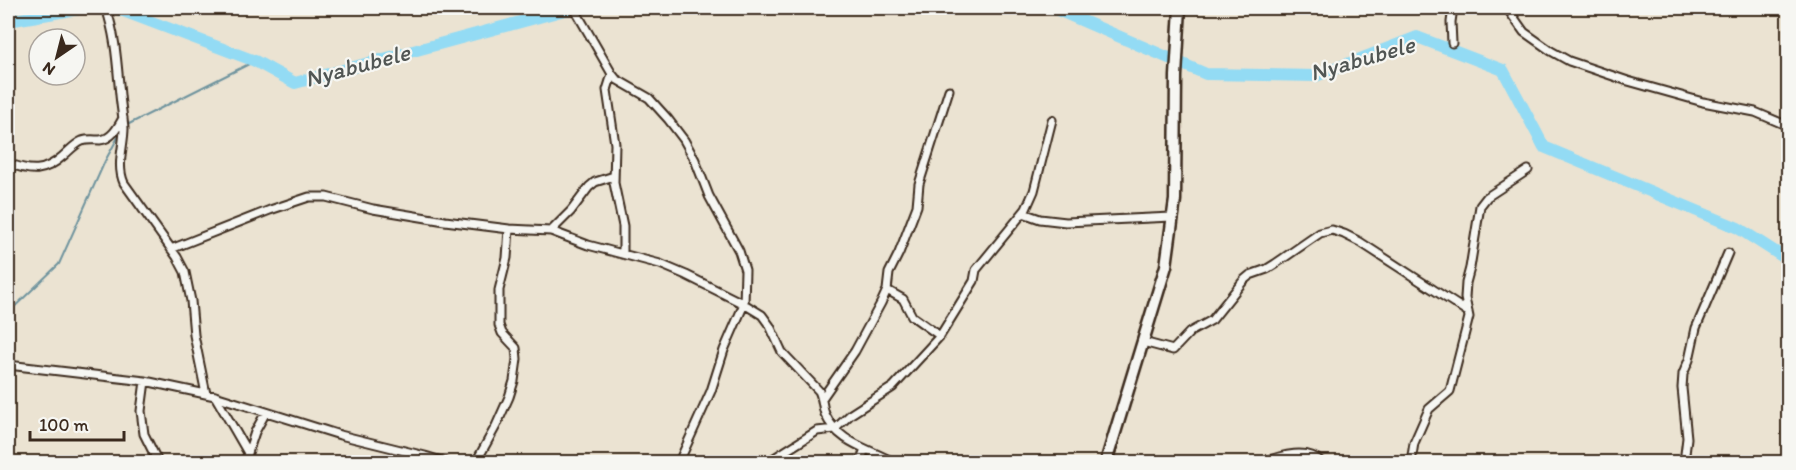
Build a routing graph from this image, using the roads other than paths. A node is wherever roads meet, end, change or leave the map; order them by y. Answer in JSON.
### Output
{"nodes":[{"id":1,"x":106,"y":8,"type":"edge"},
{"id":2,"x":574,"y":8,"type":"edge"},
{"id":3,"x":1180,"y":8,"type":"edge"},
{"id":4,"x":1453,"y":8,"type":"edge"},
{"id":5,"x":1507,"y":8,"type":"edge"},
{"id":6,"x":1452,"y":43,"type":"dead end"},
{"id":7,"x":612,"y":74,"type":"junction"},
{"id":8,"x":949,"y":90,"type":"dead end"},
{"id":9,"x":123,"y":118,"type":"junction"},
{"id":10,"x":1052,"y":120,"type":"dead end"},
{"id":11,"x":1788,"y":126,"type":"edge"},
{"id":12,"x":8,"y":164,"type":"edge"},
{"id":13,"x":1528,"y":170,"type":"dead end"},
{"id":14,"x":614,"y":176,"type":"junction"},
{"id":15,"x":1023,"y":213,"type":"junction"},
{"id":16,"x":1172,"y":217,"type":"junction"},
{"id":17,"x":509,"y":230,"type":"junction"},
{"id":18,"x":551,"y":231,"type":"junction"},
{"id":19,"x":171,"y":249,"type":"junction"},
{"id":20,"x":623,"y":253,"type":"junction"},
{"id":21,"x":1728,"y":253,"type":"dead end"},
{"id":22,"x":887,"y":290,"type":"junction"},
{"id":23,"x":744,"y":303,"type":"junction"},
{"id":24,"x":1468,"y":312,"type":"junction"},
{"id":25,"x":940,"y":336,"type":"junction"},
{"id":26,"x":1143,"y":342,"type":"junction"},
{"id":27,"x":8,"y":365,"type":"edge"},
{"id":28,"x":146,"y":381,"type":"junction"},
{"id":29,"x":206,"y":394,"type":"junction"},
{"id":30,"x":215,"y":396,"type":"junction"},
{"id":31,"x":823,"y":397,"type":"junction"},
{"id":32,"x":266,"y":412,"type":"junction"},
{"id":33,"x":835,"y":429,"type":"junction"},
{"id":34,"x":865,"y":449,"type":"junction"},
{"id":35,"x":248,"y":453,"type":"junction"},
{"id":36,"x":158,"y":462,"type":"edge"},
{"id":37,"x":245,"y":462,"type":"edge"},
{"id":38,"x":445,"y":462,"type":"edge"},
{"id":39,"x":476,"y":462,"type":"edge"},
{"id":40,"x":679,"y":462,"type":"edge"},
{"id":41,"x":768,"y":462,"type":"edge"},
{"id":42,"x":860,"y":462,"type":"edge"},
{"id":43,"x":893,"y":462,"type":"edge"},
{"id":44,"x":1106,"y":462,"type":"edge"},
{"id":45,"x":1265,"y":462,"type":"edge"},
{"id":46,"x":1322,"y":462,"type":"edge"},
{"id":47,"x":1411,"y":462,"type":"edge"},
{"id":48,"x":1684,"y":462,"type":"edge"}],
"edges":[{"from":1,"to":9,"type":"street"},
{"from":2,"to":7,"type":"street"},
{"from":3,"to":16,"type":"street"},
{"from":4,"to":6,"type":"street"},
{"from":5,"to":11,"type":"street"},
{"from":7,"to":14,"type":"street"},
{"from":7,"to":23,"type":"street"},
{"from":8,"to":22,"type":"street"},
{"from":9,"to":12,"type":"street"},
{"from":9,"to":19,"type":"street"},
{"from":10,"to":15,"type":"street"},
{"from":13,"to":24,"type":"street"},
{"from":14,"to":18,"type":"street"},
{"from":14,"to":20,"type":"street"},
{"from":15,"to":16,"type":"street"},
{"from":15,"to":25,"type":"street"},
{"from":16,"to":26,"type":"street"},
{"from":17,"to":18,"type":"street"},
{"from":17,"to":19,"type":"street"},
{"from":17,"to":39,"type":"street"},
{"from":18,"to":20,"type":"street"},
{"from":19,"to":29,"type":"street"},
{"from":20,"to":23,"type":"street"},
{"from":21,"to":48,"type":"street"},
{"from":22,"to":25,"type":"street"},
{"from":22,"to":31,"type":"street"},
{"from":23,"to":31,"type":"street"},
{"from":23,"to":40,"type":"street"},
{"from":24,"to":26,"type":"street"},
{"from":24,"to":47,"type":"street"},
{"from":25,"to":33,"type":"street"},
{"from":26,"to":44,"type":"street"},
{"from":27,"to":28,"type":"street"},
{"from":28,"to":29,"type":"street"},
{"from":28,"to":36,"type":"street"},
{"from":29,"to":30,"type":"street"},
{"from":30,"to":32,"type":"street"},
{"from":30,"to":35,"type":"street"},
{"from":31,"to":33,"type":"street"},
{"from":32,"to":35,"type":"street"},
{"from":32,"to":38,"type":"street"},
{"from":33,"to":34,"type":"street"},
{"from":33,"to":41,"type":"street"},
{"from":34,"to":42,"type":"street"},
{"from":34,"to":43,"type":"street"},
{"from":35,"to":37,"type":"street"},
{"from":45,"to":46,"type":"street"}]}
